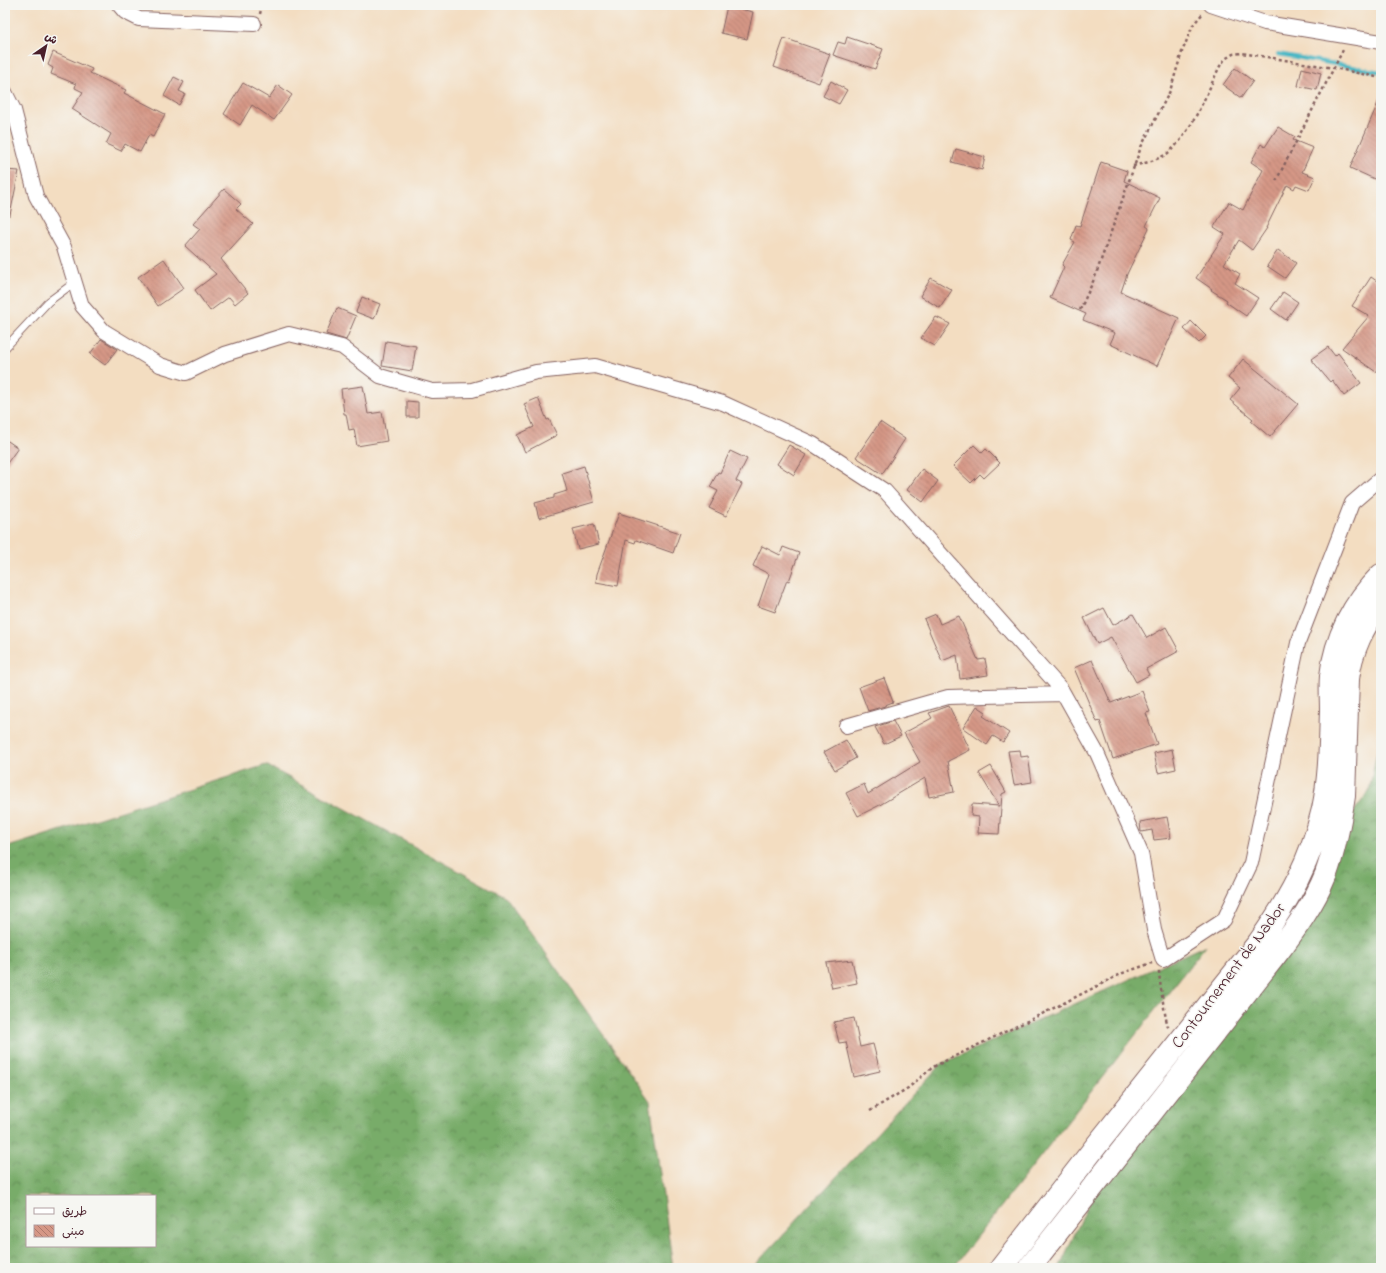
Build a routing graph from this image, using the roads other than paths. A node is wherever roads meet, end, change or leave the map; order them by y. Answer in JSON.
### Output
{"nodes":[{"id":1,"x":119,"y":5,"type":"edge"},
{"id":2,"x":1208,"y":8,"type":"edge"},
{"id":3,"x":254,"y":24,"type":"dead end"},
{"id":4,"x":1381,"y":42,"type":"edge"},
{"id":5,"x":5,"y":92,"type":"edge"},
{"id":6,"x":75,"y":282,"type":"junction"},
{"id":7,"x":5,"y":348,"type":"edge"},
{"id":8,"x":1381,"y":478,"type":"edge"},
{"id":9,"x":1381,"y":575,"type":"edge"},
{"id":10,"x":1381,"y":602,"type":"edge"},
{"id":11,"x":1064,"y":694,"type":"junction"},
{"id":12,"x":846,"y":726,"type":"dead end"},
{"id":13,"x":1096,"y":1146,"type":"junction"},
{"id":14,"x":1115,"y":1161,"type":"junction"},
{"id":15,"x":1001,"y":1268,"type":"edge"},
{"id":16,"x":1029,"y":1268,"type":"edge"}],
"edges":[{"from":1,"to":3,"type":"street"},
{"from":2,"to":4,"type":"street"},
{"from":5,"to":6,"type":"street"},
{"from":6,"to":7,"type":"lane"},
{"from":6,"to":11,"type":"street"},
{"from":8,"to":11,"type":"street"},
{"from":9,"to":13,"type":"highway","name":"Contournement de Nador"},
{"from":10,"to":14,"type":"highway","name":"Contournement de Nador"},
{"from":11,"to":12,"type":"street"},
{"from":13,"to":14,"type":"highway"},
{"from":13,"to":15,"type":"highway","name":"Contournement de Nador"},
{"from":14,"to":16,"type":"highway","name":"Contournement de Nador"}]}
